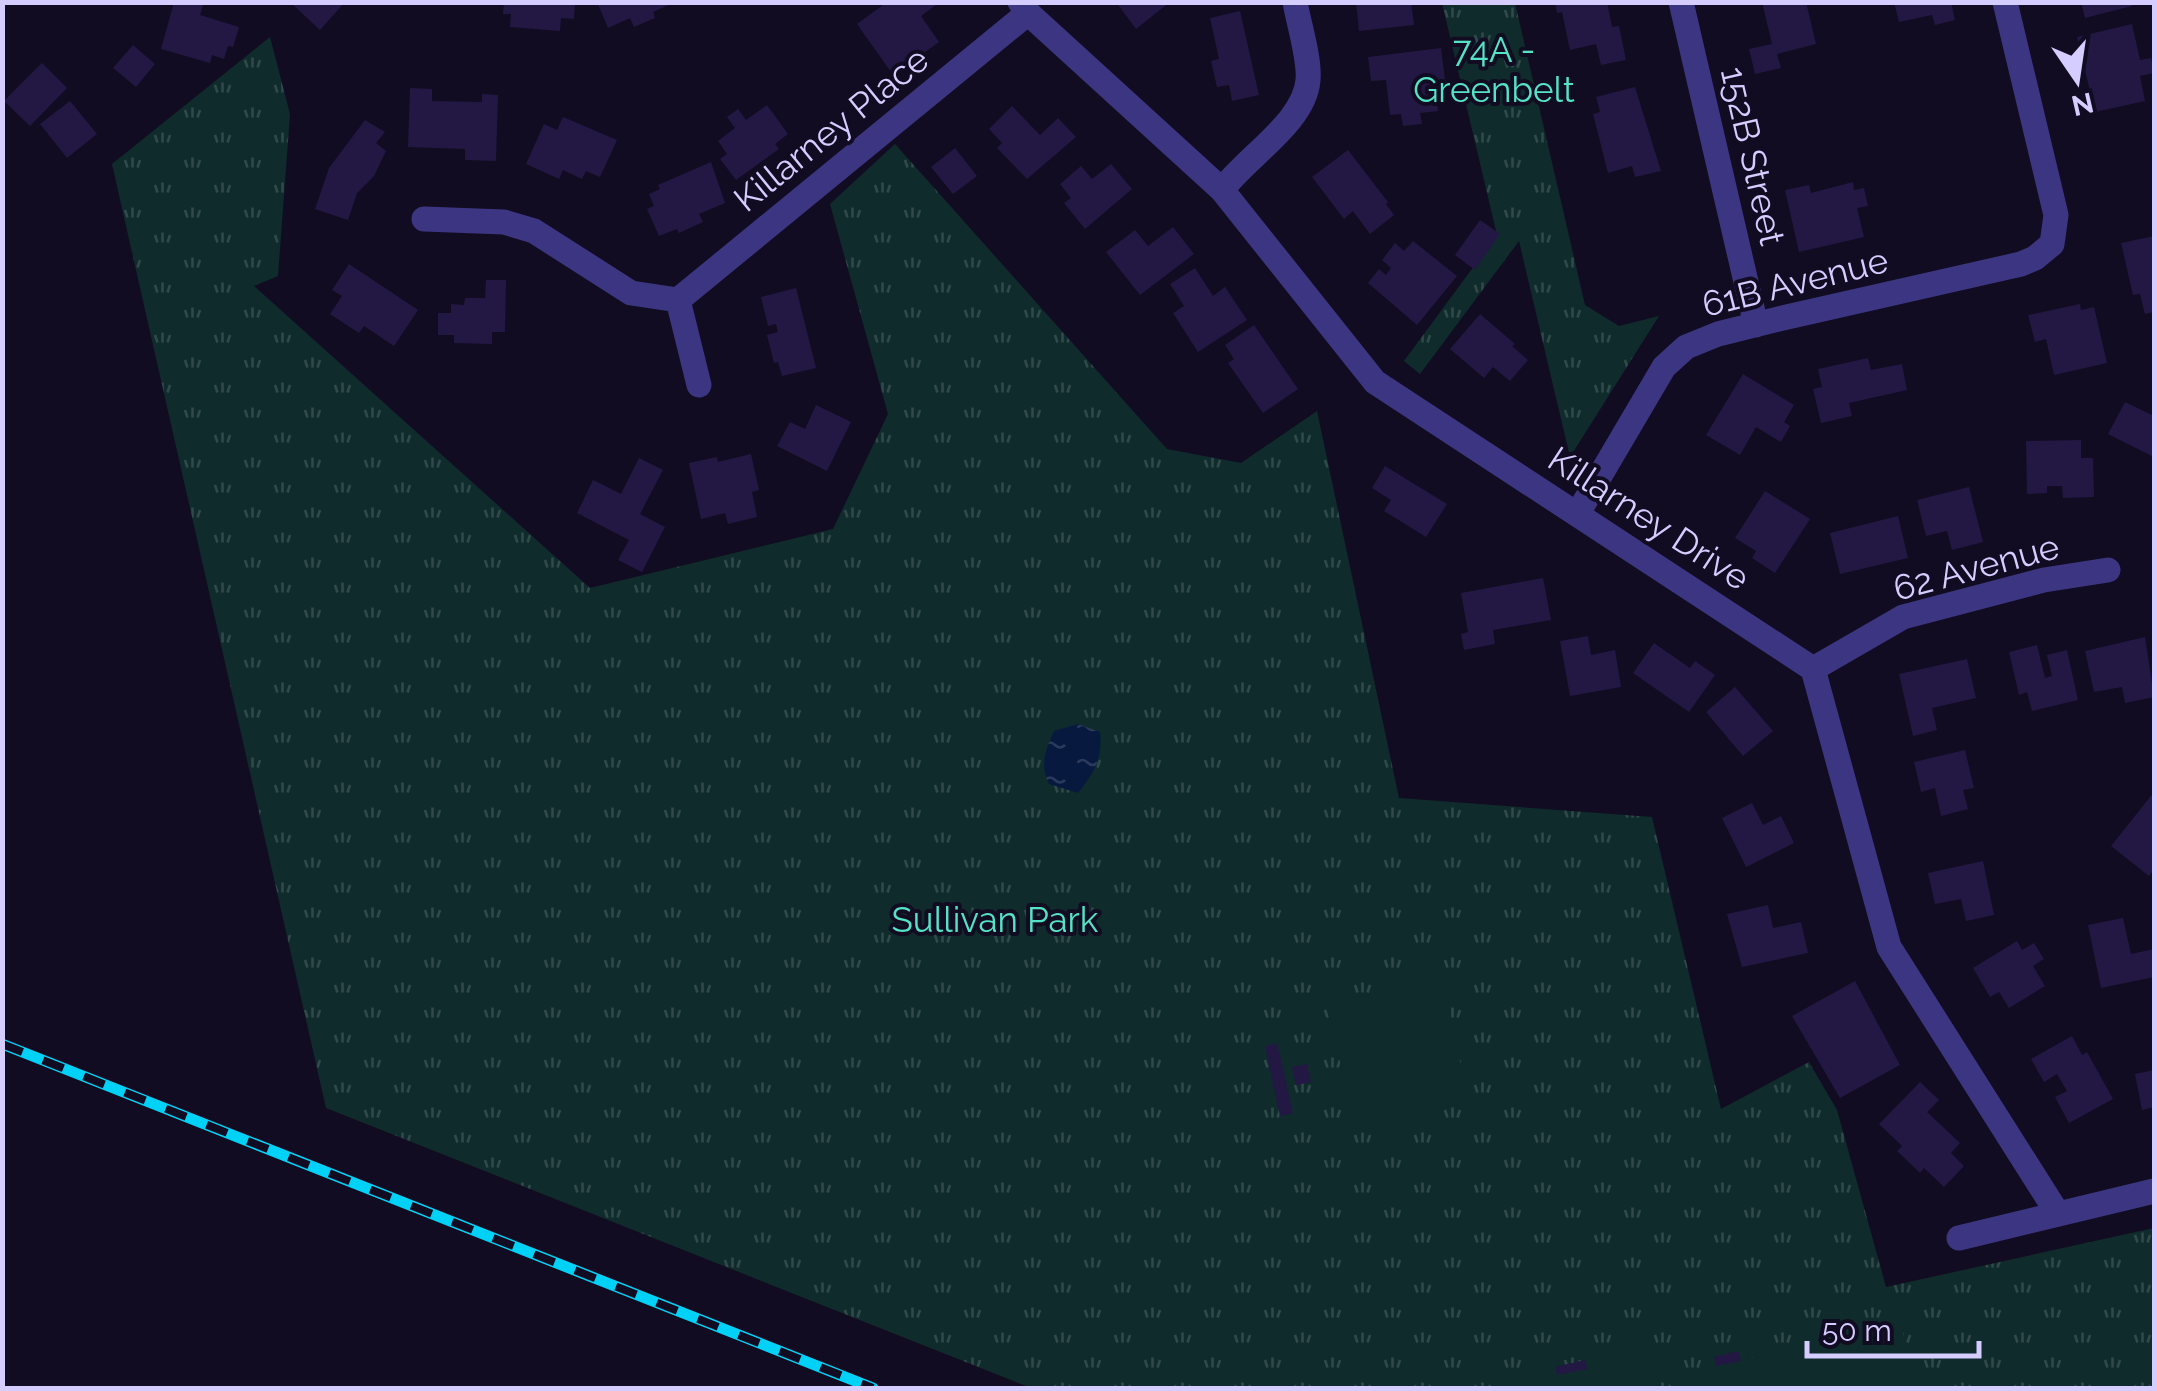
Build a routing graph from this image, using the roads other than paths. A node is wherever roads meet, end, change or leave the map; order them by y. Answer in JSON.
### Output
{"nodes":[{"id":1,"x":1296,"y":2,"type":"edge"},
{"id":2,"x":1681,"y":2,"type":"edge"},
{"id":3,"x":2005,"y":2,"type":"edge"},
{"id":4,"x":1024,"y":8,"type":"edge"},
{"id":5,"x":1222,"y":190,"type":"junction"},
{"id":6,"x":424,"y":219,"type":"dead end"},
{"id":7,"x":678,"y":300,"type":"junction"},
{"id":8,"x":1756,"y":325,"type":"junction"},
{"id":9,"x":699,"y":385,"type":"dead end"},
{"id":10,"x":1578,"y":513,"type":"junction"},
{"id":11,"x":2108,"y":570,"type":"dead end"},
{"id":12,"x":1813,"y":669,"type":"junction"},
{"id":13,"x":2154,"y":1191,"type":"edge"},
{"id":14,"x":2058,"y":1214,"type":"junction"},
{"id":15,"x":1959,"y":1238,"type":"dead end"}],
"edges":[{"from":1,"to":5,"type":"street"},
{"from":2,"to":8,"type":"street","name":"152B Street"},
{"from":3,"to":8,"type":"street","name":"61B Avenue"},
{"from":4,"to":5,"type":"street","name":"Killarney Drive"},
{"from":4,"to":7,"type":"street","name":"Killarney Place"},
{"from":5,"to":10,"type":"street","name":"Killarney Drive"},
{"from":6,"to":7,"type":"street"},
{"from":7,"to":9,"type":"street"},
{"from":8,"to":10,"type":"street","name":"61B Avenue"},
{"from":10,"to":12,"type":"street","name":"Killarney Drive"},
{"from":11,"to":12,"type":"street","name":"62 Avenue"},
{"from":12,"to":14,"type":"street"},
{"from":13,"to":14,"type":"street"},
{"from":14,"to":15,"type":"street"}]}
